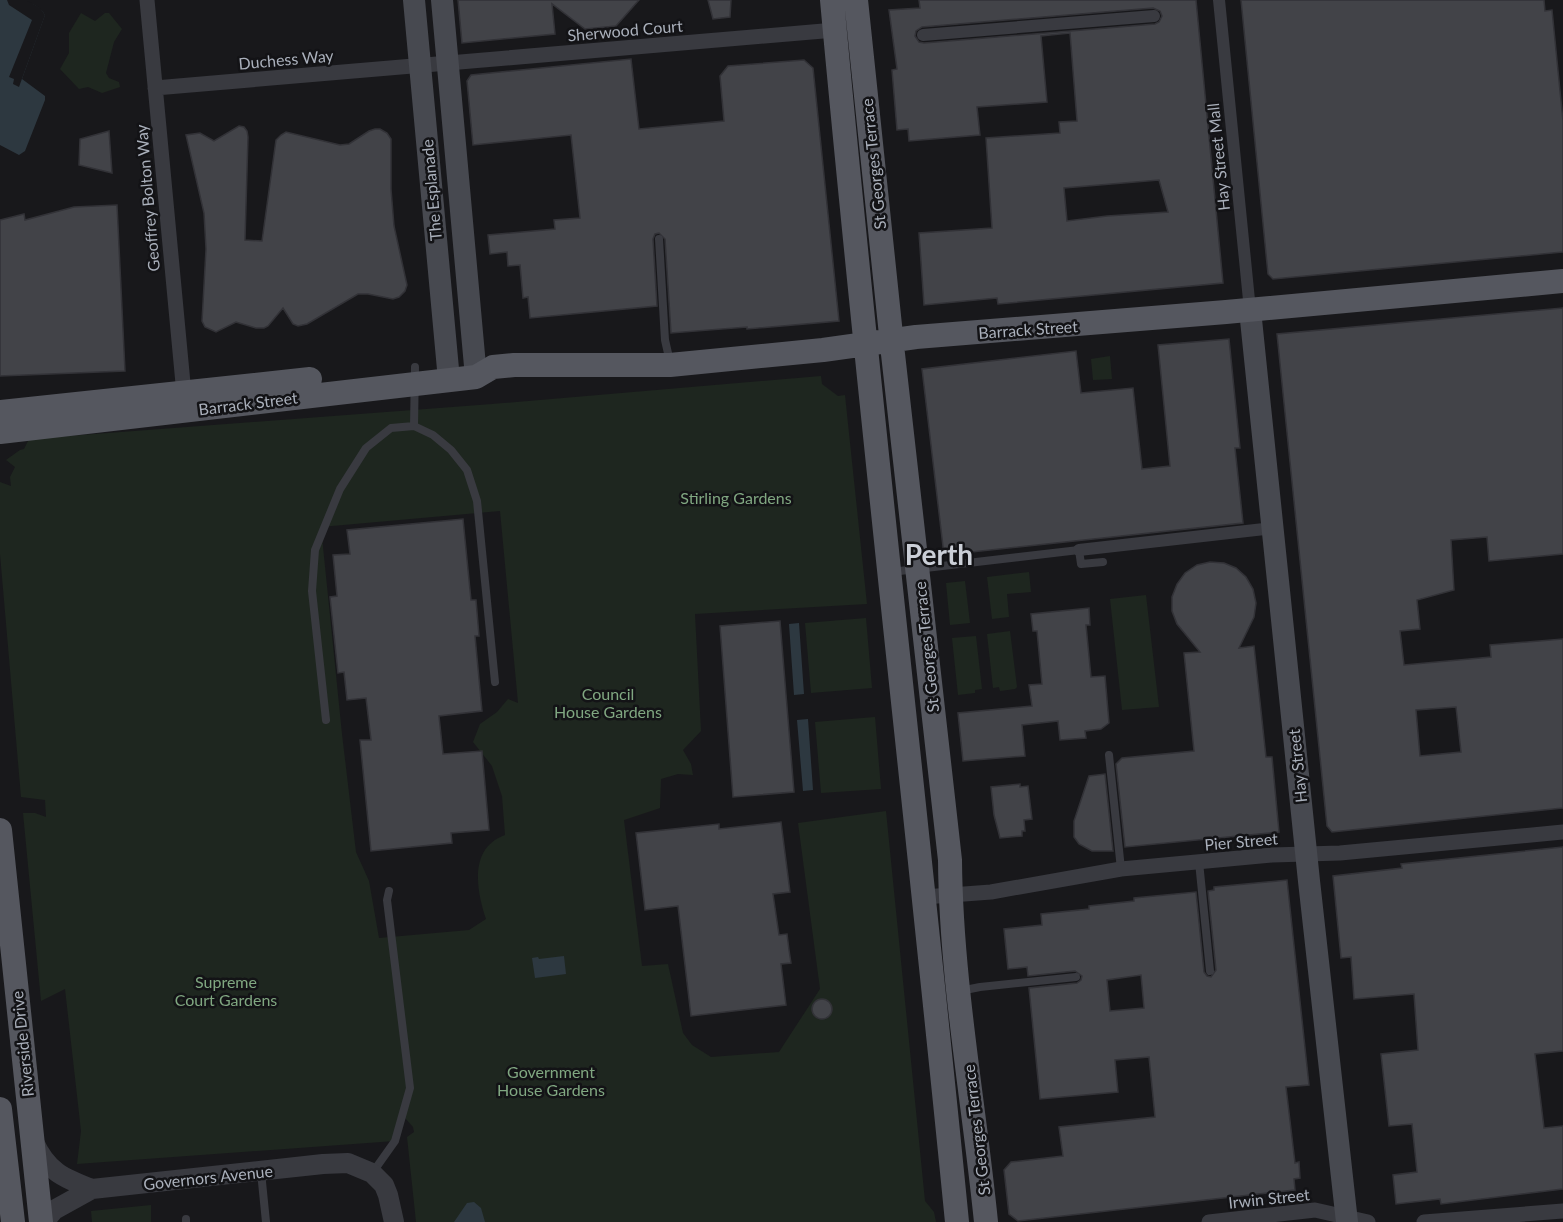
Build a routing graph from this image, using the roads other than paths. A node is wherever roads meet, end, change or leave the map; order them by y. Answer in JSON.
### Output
{"nodes":[{"id":1,"x":147,"y":0,"type":"edge"},
{"id":2,"x":414,"y":0,"type":"edge"},
{"id":3,"x":442,"y":0,"type":"edge"},
{"id":4,"x":832,"y":0,"type":"edge"},
{"id":5,"x":856,"y":0,"type":"edge"},
{"id":6,"x":1219,"y":0,"type":"edge"},
{"id":7,"x":1154,"y":16,"type":"dead end"},
{"id":8,"x":835,"y":30,"type":"junction"},
{"id":9,"x":923,"y":35,"type":"dead end"},
{"id":10,"x":448,"y":63,"type":"junction"},
{"id":11,"x":419,"y":65,"type":"junction"},
{"id":12,"x":155,"y":88,"type":"junction"},
{"id":13,"x":659,"y":238,"type":"dead end"},
{"id":14,"x":1563,"y":281,"type":"edge"},
{"id":15,"x":1250,"y":310,"type":"junction"},
{"id":16,"x":892,"y":341,"type":"junction"},
{"id":17,"x":866,"y":345,"type":"junction"},
{"id":18,"x":670,"y":365,"type":"junction"},
{"id":19,"x":481,"y":369,"type":"junction"},
{"id":20,"x":448,"y":372,"type":"junction"},
{"id":21,"x":415,"y":375,"type":"junction"},
{"id":22,"x":183,"y":394,"type":"junction"},
{"id":23,"x":0,"y":412,"type":"edge"},
{"id":24,"x":414,"y":426,"type":"junction"},
{"id":25,"x":0,"y":432,"type":"edge"},
{"id":26,"x":1273,"y":528,"type":"junction"},
{"id":27,"x":1079,"y":550,"type":"junction"},
{"id":28,"x":1103,"y":562,"type":"dead end"},
{"id":29,"x":918,"y":569,"type":"junction"},
{"id":30,"x":890,"y":572,"type":"junction"},
{"id":31,"x":495,"y":682,"type":"dead end"},
{"id":32,"x":326,"y":720,"type":"dead end"},
{"id":33,"x":1108,"y":755,"type":"dead end"},
{"id":34,"x":0,"y":830,"type":"edge"},
{"id":35,"x":1563,"y":832,"type":"edge"},
{"id":36,"x":1306,"y":855,"type":"junction"},
{"id":37,"x":1199,"y":862,"type":"junction"},
{"id":38,"x":1121,"y":868,"type":"junction"},
{"id":39,"x":389,"y":891,"type":"dead end"},
{"id":40,"x":950,"y":895,"type":"junction"},
{"id":41,"x":924,"y":897,"type":"junction"},
{"id":42,"x":1210,"y":971,"type":"dead end"},
{"id":43,"x":1076,"y":977,"type":"dead end"},
{"id":44,"x":959,"y":992,"type":"junction"},
{"id":45,"x":0,"y":1109,"type":"edge"},
{"id":46,"x":32,"y":1138,"type":"junction"},
{"id":47,"x":261,"y":1172,"type":"junction"},
{"id":48,"x":372,"y":1173,"type":"junction"},
{"id":49,"x":92,"y":1189,"type":"junction"},
{"id":50,"x":1563,"y":1211,"type":"edge"},
{"id":51,"x":1347,"y":1219,"type":"edge"},
{"id":52,"x":266,"y":1221,"type":"edge"},
{"id":53,"x":13,"y":1222,"type":"edge"},
{"id":54,"x":43,"y":1222,"type":"edge"},
{"id":55,"x":394,"y":1222,"type":"edge"},
{"id":56,"x":957,"y":1222,"type":"edge"},
{"id":57,"x":986,"y":1222,"type":"edge"},
{"id":58,"x":1209,"y":1222,"type":"edge"},
{"id":59,"x":1368,"y":1222,"type":"edge"},
{"id":60,"x":1424,"y":1222,"type":"edge"}],
"edges":[{"from":1,"to":12,"type":"street","name":"Geoffrey Bolton Way"},
{"from":2,"to":11,"type":"main road","name":"The Esplanade"},
{"from":3,"to":10,"type":"main road","name":"The Esplanade"},
{"from":4,"to":8,"type":"main road","name":"St Georges Terrace"},
{"from":5,"to":16,"type":"main road","name":"St Georges Terrace"},
{"from":6,"to":15,"type":"street","name":"Hay Street Mall"},
{"from":7,"to":9,"type":"street"},
{"from":8,"to":10,"type":"street","name":"Sherwood Court"},
{"from":8,"to":17,"type":"main road","name":"St Georges Terrace"},
{"from":10,"to":11,"type":"street","name":"Sherwood Court"},
{"from":10,"to":19,"type":"main road","name":"The Esplanade"},
{"from":11,"to":12,"type":"street","name":"Duchess Way"},
{"from":11,"to":20,"type":"main road","name":"The Esplanade"},
{"from":12,"to":22,"type":"street","name":"Geoffrey Bolton Way"},
{"from":13,"to":18,"type":"lane"},
{"from":14,"to":15,"type":"main road","name":"Barrack Street"},
{"from":15,"to":16,"type":"main road","name":"Barrack Street"},
{"from":15,"to":26,"type":"main road","name":"Hay Street"},
{"from":16,"to":17,"type":"main road","name":"Barrack Street"},
{"from":16,"to":29,"type":"main road","name":"St Georges Terrace"},
{"from":17,"to":18,"type":"main road","name":"Barrack Street"},
{"from":17,"to":30,"type":"main road","name":"St Georges Terrace"},
{"from":18,"to":19,"type":"main road","name":"Barrack Street"},
{"from":19,"to":20,"type":"main road","name":"Barrack Street"},
{"from":20,"to":21,"type":"main road","name":"Barrack Street"},
{"from":21,"to":22,"type":"main road","name":"Barrack Street"},
{"from":21,"to":24,"type":"lane"},
{"from":21,"to":25,"type":"main road","name":"Barrack Street"},
{"from":22,"to":23,"type":"main road","name":"Barrack Street"},
{"from":24,"to":31,"type":"lane"},
{"from":24,"to":32,"type":"lane"},
{"from":26,"to":27,"type":"street"},
{"from":26,"to":36,"type":"main road","name":"Hay Street"},
{"from":27,"to":28,"type":"lane"},
{"from":27,"to":29,"type":"lane"},
{"from":29,"to":30,"type":"lane"},
{"from":29,"to":40,"type":"main road","name":"St Georges Terrace"},
{"from":30,"to":41,"type":"main road","name":"St Georges Terrace"},
{"from":33,"to":38,"type":"lane"},
{"from":34,"to":46,"type":"main road","name":"Riverside Drive"},
{"from":35,"to":36,"type":"street","name":"Pier Street"},
{"from":36,"to":37,"type":"street","name":"Pier Street"},
{"from":36,"to":51,"type":"main road","name":"Hay Street"},
{"from":37,"to":38,"type":"street","name":"Pier Street"},
{"from":37,"to":42,"type":"lane"},
{"from":38,"to":40,"type":"street","name":"Pier Street"},
{"from":39,"to":48,"type":"lane"},
{"from":40,"to":41,"type":"street","name":"Pier Street"},
{"from":40,"to":44,"type":"main road","name":"St Georges Terrace"},
{"from":41,"to":56,"type":"main road","name":"St Georges Terrace"},
{"from":43,"to":44,"type":"lane"},
{"from":44,"to":57,"type":"main road","name":"St Georges Terrace"},
{"from":45,"to":53,"type":"main road","name":"Riverside Drive"},
{"from":46,"to":49,"type":"street","name":"Governors Avenue"},
{"from":46,"to":54,"type":"main road","name":"Riverside Drive"},
{"from":47,"to":48,"type":"street","name":"Governors Avenue"},
{"from":47,"to":49,"type":"street","name":"Governors Avenue"},
{"from":47,"to":52,"type":"lane"},
{"from":48,"to":55,"type":"street"},
{"from":49,"to":54,"type":"street","name":"Governors Avenue"},
{"from":50,"to":60,"type":"street"},
{"from":51,"to":58,"type":"street","name":"Irwin Street"},
{"from":51,"to":59,"type":"street","name":"Irwin Street"}]}
